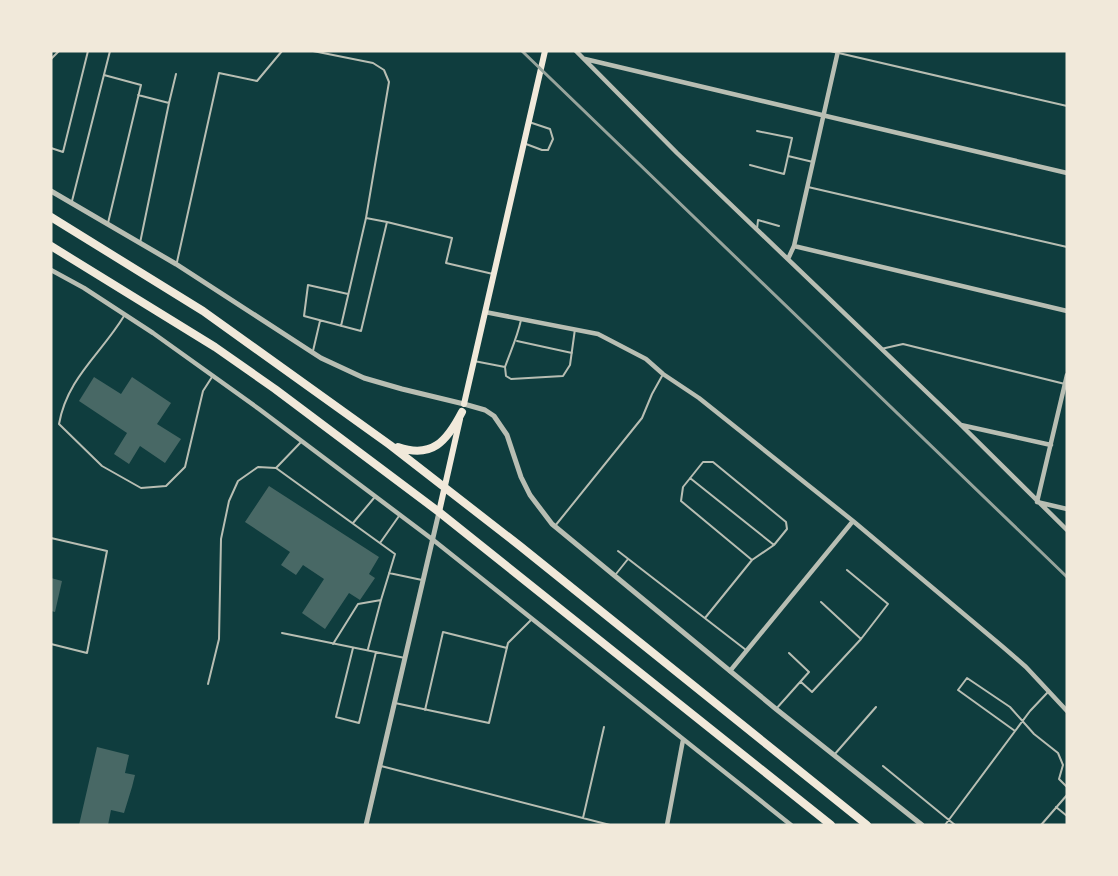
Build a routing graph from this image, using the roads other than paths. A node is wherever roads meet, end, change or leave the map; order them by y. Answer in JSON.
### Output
{"nodes":[{"id":1,"x":59,"y":51,"type":"edge"},
{"id":2,"x":88,"y":51,"type":"edge"},
{"id":3,"x":110,"y":51,"type":"edge"},
{"id":4,"x":282,"y":51,"type":"edge"},
{"id":5,"x":313,"y":51,"type":"edge"},
{"id":6,"x":545,"y":51,"type":"edge"},
{"id":7,"x":576,"y":51,"type":"edge"},
{"id":8,"x":830,"y":51,"type":"edge"},
{"id":9,"x":838,"y":52,"type":"edge"},
{"id":10,"x":583,"y":58,"type":"junction"},
{"id":11,"x":51,"y":59,"type":"edge"},
{"id":12,"x":176,"y":74,"type":"dead end"},
{"id":13,"x":104,"y":75,"type":"junction"},
{"id":14,"x":138,"y":95,"type":"junction"},
{"id":15,"x":169,"y":104,"type":"junction"},
{"id":16,"x":1067,"y":106,"type":"edge"},
{"id":17,"x":824,"y":116,"type":"junction"},
{"id":18,"x":528,"y":122,"type":"junction"},
{"id":19,"x":757,"y":131,"type":"dead end"},
{"id":20,"x":524,"y":143,"type":"junction"},
{"id":21,"x":51,"y":148,"type":"edge"},
{"id":22,"x":788,"y":156,"type":"junction"},
{"id":23,"x":813,"y":162,"type":"junction"},
{"id":24,"x":750,"y":165,"type":"dead end"},
{"id":25,"x":1067,"y":173,"type":"edge"},
{"id":26,"x":808,"y":187,"type":"junction"},
{"id":27,"x":51,"y":191,"type":"edge"},
{"id":28,"x":71,"y":204,"type":"junction"},
{"id":29,"x":51,"y":217,"type":"edge"},
{"id":30,"x":366,"y":218,"type":"junction"},
{"id":31,"x":387,"y":222,"type":"junction"},
{"id":32,"x":107,"y":224,"type":"junction"},
{"id":33,"x":779,"y":226,"type":"dead end"},
{"id":34,"x":757,"y":229,"type":"junction"},
{"id":35,"x":140,"y":243,"type":"junction"},
{"id":36,"x":51,"y":246,"type":"edge"},
{"id":37,"x":794,"y":246,"type":"junction"},
{"id":38,"x":1067,"y":247,"type":"edge"},
{"id":39,"x":788,"y":259,"type":"junction"},
{"id":40,"x":176,"y":264,"type":"junction"},
{"id":41,"x":51,"y":270,"type":"edge"},
{"id":42,"x":494,"y":274,"type":"junction"},
{"id":43,"x":348,"y":294,"type":"junction"},
{"id":44,"x":1067,"y":311,"type":"edge"},
{"id":45,"x":485,"y":312,"type":"junction"},
{"id":46,"x":125,"y":314,"type":"junction"},
{"id":47,"x":522,"y":318,"type":"junction"},
{"id":48,"x":320,"y":320,"type":"junction"},
{"id":49,"x":341,"y":326,"type":"junction"},
{"id":50,"x":575,"y":329,"type":"junction"},
{"id":51,"x":517,"y":341,"type":"junction"},
{"id":52,"x":881,"y":349,"type":"junction"},
{"id":53,"x":572,"y":353,"type":"junction"},
{"id":54,"x":312,"y":354,"type":"junction"},
{"id":55,"x":474,"y":360,"type":"junction"},
{"id":56,"x":505,"y":367,"type":"junction"},
{"id":57,"x":663,"y":374,"type":"junction"},
{"id":58,"x":213,"y":375,"type":"junction"},
{"id":59,"x":1067,"y":375,"type":"edge"},
{"id":60,"x":1065,"y":384,"type":"junction"},
{"id":61,"x":463,"y":408,"type":"junction"},
{"id":62,"x":961,"y":425,"type":"junction"},
{"id":63,"x":302,"y":441,"type":"junction"},
{"id":64,"x":390,"y":445,"type":"junction"},
{"id":65,"x":1051,"y":446,"type":"junction"},
{"id":66,"x":276,"y":468,"type":"junction"},
{"id":67,"x":690,"y":478,"type":"junction"},
{"id":68,"x":445,"y":486,"type":"junction"},
{"id":69,"x":375,"y":496,"type":"junction"},
{"id":70,"x":1037,"y":502,"type":"junction"},
{"id":71,"x":1067,"y":509,"type":"edge"},
{"id":72,"x":439,"y":512,"type":"junction"},
{"id":73,"x":400,"y":515,"type":"junction"},
{"id":74,"x":853,"y":520,"type":"junction"},
{"id":75,"x":353,"y":523,"type":"junction"},
{"id":76,"x":555,"y":526,"type":"junction"},
{"id":77,"x":1067,"y":530,"type":"edge"},
{"id":78,"x":51,"y":538,"type":"edge"},
{"id":79,"x":432,"y":539,"type":"junction"},
{"id":80,"x":380,"y":543,"type":"junction"},
{"id":81,"x":774,"y":545,"type":"junction"},
{"id":82,"x":618,"y":550,"type":"dead end"},
{"id":83,"x":628,"y":558,"type":"junction"},
{"id":84,"x":753,"y":560,"type":"junction"},
{"id":85,"x":847,"y":570,"type":"dead end"},
{"id":86,"x":389,"y":573,"type":"junction"},
{"id":87,"x":615,"y":576,"type":"junction"},
{"id":88,"x":423,"y":580,"type":"junction"},
{"id":89,"x":381,"y":600,"type":"junction"},
{"id":90,"x":821,"y":602,"type":"dead end"},
{"id":91,"x":705,"y":618,"type":"junction"},
{"id":92,"x":532,"y":619,"type":"junction"},
{"id":93,"x":282,"y":633,"type":"dead end"},
{"id":94,"x":861,"y":639,"type":"junction"},
{"id":95,"x":51,"y":644,"type":"edge"},
{"id":96,"x":333,"y":644,"type":"junction"},
{"id":97,"x":353,"y":648,"type":"junction"},
{"id":98,"x":507,"y":648,"type":"junction"},
{"id":99,"x":368,"y":650,"type":"junction"},
{"id":100,"x":747,"y":651,"type":"junction"},
{"id":101,"x":376,"y":652,"type":"junction"},
{"id":102,"x":789,"y":653,"type":"dead end"},
{"id":103,"x":405,"y":658,"type":"junction"},
{"id":104,"x":730,"y":671,"type":"junction"},
{"id":105,"x":801,"y":682,"type":"junction"},
{"id":106,"x":208,"y":684,"type":"dead end"},
{"id":107,"x":1049,"y":691,"type":"junction"},
{"id":108,"x":395,"y":703,"type":"junction"},
{"id":109,"x":876,"y":707,"type":"dead end"},
{"id":110,"x":776,"y":709,"type":"junction"},
{"id":111,"x":425,"y":710,"type":"junction"},
{"id":112,"x":1067,"y":711,"type":"edge"},
{"id":113,"x":1024,"y":720,"type":"junction"},
{"id":114,"x":604,"y":727,"type":"dead end"},
{"id":115,"x":1015,"y":731,"type":"junction"},
{"id":116,"x":683,"y":740,"type":"junction"},
{"id":117,"x":834,"y":754,"type":"junction"},
{"id":118,"x":380,"y":766,"type":"junction"},
{"id":119,"x":883,"y":766,"type":"dead end"},
{"id":120,"x":1067,"y":787,"type":"edge"},
{"id":121,"x":1067,"y":795,"type":"edge"},
{"id":122,"x":1056,"y":807,"type":"junction"},
{"id":123,"x":1067,"y":816,"type":"edge"},
{"id":124,"x":583,"y":818,"type":"junction"},
{"id":125,"x":948,"y":820,"type":"junction"},
{"id":126,"x":366,"y":825,"type":"edge"},
{"id":127,"x":610,"y":825,"type":"edge"},
{"id":128,"x":667,"y":825,"type":"edge"},
{"id":129,"x":791,"y":825,"type":"edge"},
{"id":130,"x":831,"y":825,"type":"edge"},
{"id":131,"x":867,"y":825,"type":"edge"},
{"id":132,"x":922,"y":825,"type":"edge"},
{"id":133,"x":945,"y":825,"type":"edge"},
{"id":134,"x":954,"y":825,"type":"edge"},
{"id":135,"x":1041,"y":825,"type":"edge"}],
"edges":[{"from":1,"to":11,"type":"lane"},
{"from":2,"to":21,"type":"lane"},
{"from":3,"to":13,"type":"lane"},
{"from":4,"to":40,"type":"lane"},
{"from":5,"to":30,"type":"lane"},
{"from":6,"to":18,"type":"main road"},
{"from":7,"to":10,"type":"street"},
{"from":8,"to":9,"type":"lane"},
{"from":9,"to":16,"type":"lane"},
{"from":9,"to":17,"type":"street"},
{"from":10,"to":17,"type":"street"},
{"from":10,"to":34,"type":"street"},
{"from":12,"to":15,"type":"lane"},
{"from":13,"to":14,"type":"lane"},
{"from":13,"to":28,"type":"lane"},
{"from":14,"to":15,"type":"lane"},
{"from":14,"to":32,"type":"lane"},
{"from":15,"to":35,"type":"lane"},
{"from":17,"to":23,"type":"street"},
{"from":17,"to":25,"type":"street"},
{"from":18,"to":20,"type":"main road"},
{"from":18,"to":20,"type":"lane"},
{"from":19,"to":22,"type":"lane"},
{"from":20,"to":42,"type":"main road"},
{"from":22,"to":23,"type":"lane"},
{"from":22,"to":24,"type":"lane"},
{"from":23,"to":26,"type":"street"},
{"from":26,"to":37,"type":"street"},
{"from":26,"to":38,"type":"lane"},
{"from":27,"to":28,"type":"street"},
{"from":28,"to":32,"type":"street"},
{"from":29,"to":64,"type":"highway"},
{"from":30,"to":31,"type":"lane"},
{"from":30,"to":43,"type":"lane"},
{"from":31,"to":42,"type":"lane"},
{"from":31,"to":49,"type":"lane"},
{"from":32,"to":35,"type":"street"},
{"from":33,"to":34,"type":"lane"},
{"from":34,"to":39,"type":"street"},
{"from":35,"to":40,"type":"street"},
{"from":36,"to":72,"type":"highway"},
{"from":37,"to":39,"type":"street"},
{"from":37,"to":44,"type":"street"},
{"from":39,"to":52,"type":"street"},
{"from":40,"to":54,"type":"street"},
{"from":41,"to":46,"type":"street"},
{"from":42,"to":45,"type":"main road"},
{"from":43,"to":48,"type":"lane"},
{"from":43,"to":49,"type":"lane"},
{"from":45,"to":47,"type":"street"},
{"from":45,"to":55,"type":"main road"},
{"from":46,"to":58,"type":"street"},
{"from":46,"to":58,"type":"lane"},
{"from":47,"to":50,"type":"street"},
{"from":47,"to":51,"type":"lane"},
{"from":48,"to":49,"type":"lane"},
{"from":48,"to":54,"type":"lane"},
{"from":50,"to":53,"type":"lane"},
{"from":50,"to":57,"type":"street"},
{"from":51,"to":53,"type":"lane"},
{"from":51,"to":56,"type":"lane"},
{"from":52,"to":60,"type":"lane"},
{"from":52,"to":62,"type":"street"},
{"from":53,"to":56,"type":"lane"},
{"from":54,"to":61,"type":"street"},
{"from":55,"to":56,"type":"lane"},
{"from":55,"to":61,"type":"main road"},
{"from":57,"to":74,"type":"street"},
{"from":57,"to":76,"type":"lane"},
{"from":58,"to":63,"type":"street"},
{"from":59,"to":60,"type":"street"},
{"from":60,"to":65,"type":"street"},
{"from":61,"to":64,"type":"highway"},
{"from":61,"to":68,"type":"main road"},
{"from":61,"to":76,"type":"street"},
{"from":62,"to":65,"type":"street"},
{"from":62,"to":70,"type":"street"},
{"from":63,"to":66,"type":"lane"},
{"from":63,"to":69,"type":"street"},
{"from":64,"to":68,"type":"highway"},
{"from":65,"to":70,"type":"street"},
{"from":66,"to":75,"type":"lane"},
{"from":66,"to":106,"type":"lane"},
{"from":67,"to":81,"type":"lane"},
{"from":67,"to":81,"type":"lane"},
{"from":67,"to":84,"type":"lane"},
{"from":68,"to":72,"type":"main road"},
{"from":68,"to":131,"type":"highway"},
{"from":69,"to":73,"type":"street"},
{"from":69,"to":75,"type":"lane"},
{"from":70,"to":71,"type":"street"},
{"from":70,"to":77,"type":"street"},
{"from":72,"to":79,"type":"street"},
{"from":72,"to":130,"type":"highway"},
{"from":73,"to":79,"type":"street"},
{"from":73,"to":80,"type":"lane"},
{"from":74,"to":100,"type":"street"},
{"from":74,"to":107,"type":"street"},
{"from":75,"to":80,"type":"lane"},
{"from":76,"to":87,"type":"street"},
{"from":78,"to":95,"type":"lane"},
{"from":79,"to":88,"type":"street"},
{"from":79,"to":92,"type":"street"},
{"from":80,"to":86,"type":"lane"},
{"from":81,"to":84,"type":"lane"},
{"from":82,"to":83,"type":"lane"},
{"from":83,"to":87,"type":"lane"},
{"from":83,"to":91,"type":"lane"},
{"from":84,"to":91,"type":"lane"},
{"from":85,"to":94,"type":"lane"},
{"from":86,"to":88,"type":"lane"},
{"from":86,"to":89,"type":"lane"},
{"from":87,"to":104,"type":"street"},
{"from":88,"to":103,"type":"street"},
{"from":89,"to":96,"type":"lane"},
{"from":89,"to":99,"type":"lane"},
{"from":90,"to":94,"type":"lane"},
{"from":91,"to":100,"type":"lane"},
{"from":92,"to":98,"type":"lane"},
{"from":92,"to":116,"type":"street"},
{"from":93,"to":96,"type":"lane"},
{"from":94,"to":105,"type":"lane"},
{"from":96,"to":97,"type":"lane"},
{"from":97,"to":99,"type":"lane"},
{"from":97,"to":101,"type":"lane"},
{"from":98,"to":111,"type":"lane"},
{"from":98,"to":111,"type":"lane"},
{"from":99,"to":101,"type":"lane"},
{"from":100,"to":104,"type":"street"},
{"from":101,"to":103,"type":"lane"},
{"from":102,"to":105,"type":"lane"},
{"from":103,"to":108,"type":"street"},
{"from":104,"to":110,"type":"street"},
{"from":105,"to":110,"type":"lane"},
{"from":107,"to":112,"type":"street"},
{"from":107,"to":113,"type":"lane"},
{"from":108,"to":111,"type":"lane"},
{"from":108,"to":118,"type":"street"},
{"from":109,"to":117,"type":"lane"},
{"from":110,"to":117,"type":"street"},
{"from":113,"to":115,"type":"lane"},
{"from":113,"to":115,"type":"lane"},
{"from":113,"to":120,"type":"lane"},
{"from":114,"to":124,"type":"lane"},
{"from":115,"to":125,"type":"lane"},
{"from":116,"to":128,"type":"street"},
{"from":116,"to":129,"type":"street"},
{"from":117,"to":132,"type":"street"},
{"from":118,"to":124,"type":"lane"},
{"from":118,"to":126,"type":"street"},
{"from":119,"to":125,"type":"lane"},
{"from":121,"to":122,"type":"lane"},
{"from":122,"to":123,"type":"lane"},
{"from":122,"to":135,"type":"lane"},
{"from":124,"to":127,"type":"lane"},
{"from":125,"to":133,"type":"lane"},
{"from":125,"to":134,"type":"lane"}]}
